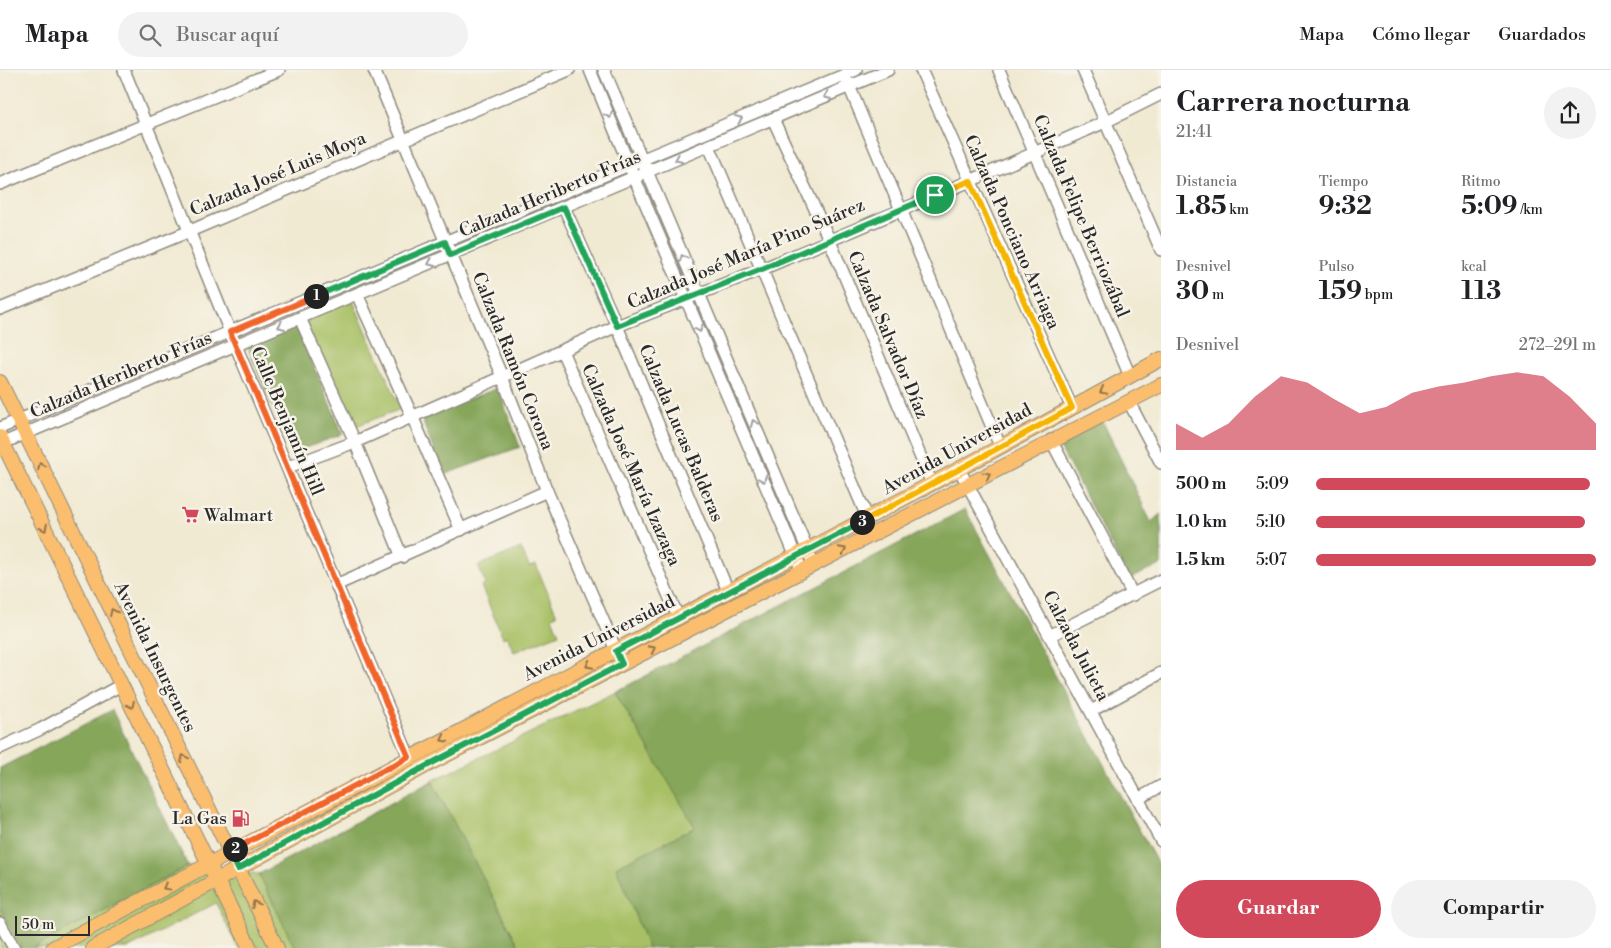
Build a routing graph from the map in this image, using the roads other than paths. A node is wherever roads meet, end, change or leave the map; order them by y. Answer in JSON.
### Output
{"nodes":[{"id":1,"x":124,"y":70,"type":"edge"},
{"id":2,"x":279,"y":70,"type":"edge"},
{"id":3,"x":374,"y":70,"type":"edge"},
{"id":4,"x":569,"y":70,"type":"edge"},
{"id":5,"x":590,"y":70,"type":"edge"},
{"id":6,"x":604,"y":70,"type":"edge"},
{"id":7,"x":856,"y":70,"type":"edge"},
{"id":8,"x":888,"y":70,"type":"edge"},
{"id":9,"x":922,"y":70,"type":"edge"},
{"id":10,"x":999,"y":70,"type":"edge"},
{"id":11,"x":1083,"y":70,"type":"edge"},
{"id":12,"x":844,"y":72,"type":"edge"},
{"id":13,"x":849,"y":87,"type":"junction"},
{"id":14,"x":1161,"y":94,"type":"edge"},
{"id":15,"x":773,"y":119,"type":"junction"},
{"id":16,"x":1105,"y":122,"type":"junction"},
{"id":17,"x":145,"y":124,"type":"junction"},
{"id":18,"x":402,"y":139,"type":"junction"},
{"id":19,"x":708,"y":146,"type":"junction"},
{"id":20,"x":1034,"y":153,"type":"junction"},
{"id":21,"x":641,"y":160,"type":"junction"},
{"id":22,"x":629,"y":165,"type":"junction"},
{"id":23,"x":646,"y":172,"type":"junction"},
{"id":24,"x":634,"y":177,"type":"junction"},
{"id":25,"x":970,"y":181,"type":"junction"},
{"id":26,"x":0,"y":184,"type":"edge"},
{"id":27,"x":564,"y":207,"type":"junction"},
{"id":28,"x":899,"y":209,"type":"junction"},
{"id":29,"x":190,"y":231,"type":"junction"},
{"id":30,"x":829,"y":240,"type":"junction"},
{"id":31,"x":445,"y":242,"type":"junction"},
{"id":32,"x":1161,"y":250,"type":"edge"},
{"id":33,"x":450,"y":255,"type":"junction"},
{"id":34,"x":762,"y":269,"type":"junction"},
{"id":35,"x":699,"y":293,"type":"junction"},
{"id":36,"x":357,"y":294,"type":"junction"},
{"id":37,"x":686,"y":299,"type":"junction"},
{"id":38,"x":0,"y":308,"type":"edge"},
{"id":39,"x":300,"y":318,"type":"junction"},
{"id":40,"x":617,"y":326,"type":"junction"},
{"id":41,"x":230,"y":332,"type":"junction"},
{"id":42,"x":236,"y":345,"type":"junction"},
{"id":43,"x":562,"y":352,"type":"junction"},
{"id":44,"x":1161,"y":359,"type":"edge"},
{"id":45,"x":1130,"y":376,"type":"junction"},
{"id":46,"x":502,"y":377,"type":"junction"},
{"id":47,"x":0,"y":382,"type":"edge"},
{"id":48,"x":1161,"y":385,"type":"edge"},
{"id":49,"x":1129,"y":402,"type":"junction"},
{"id":50,"x":1072,"y":408,"type":"junction"},
{"id":51,"x":412,"y":416,"type":"junction"},
{"id":52,"x":19,"y":420,"type":"junction"},
{"id":53,"x":0,"y":428,"type":"edge"},
{"id":54,"x":25,"y":434,"type":"junction"},
{"id":55,"x":2,"y":440,"type":"edge"},
{"id":56,"x":1051,"y":440,"type":"junction"},
{"id":57,"x":355,"y":442,"type":"junction"},
{"id":58,"x":1000,"y":446,"type":"junction"},
{"id":59,"x":1161,"y":463,"type":"edge"},
{"id":60,"x":288,"y":467,"type":"junction"},
{"id":61,"x":959,"y":469,"type":"junction"},
{"id":62,"x":932,"y":484,"type":"junction"},
{"id":63,"x":968,"y":485,"type":"junction"},
{"id":64,"x":547,"y":491,"type":"junction"},
{"id":65,"x":868,"y":519,"type":"junction"},
{"id":66,"x":460,"y":530,"type":"junction"},
{"id":67,"x":802,"y":554,"type":"junction"},
{"id":68,"x":402,"y":557,"type":"junction"},
{"id":69,"x":808,"y":568,"type":"junction"},
{"id":70,"x":1161,"y":580,"type":"edge"},
{"id":71,"x":336,"y":585,"type":"junction"},
{"id":72,"x":728,"y":591,"type":"junction"},
{"id":73,"x":1133,"y":595,"type":"junction"},
{"id":74,"x":679,"y":619,"type":"junction"},
{"id":75,"x":1051,"y":636,"type":"junction"},
{"id":76,"x":619,"y":658,"type":"junction"},
{"id":77,"x":1161,"y":672,"type":"edge"},
{"id":78,"x":121,"y":685,"type":"junction"},
{"id":79,"x":1091,"y":711,"type":"junction"},
{"id":80,"x":0,"y":748,"type":"edge"},
{"id":81,"x":409,"y":757,"type":"junction"},
{"id":82,"x":1161,"y":786,"type":"edge"},
{"id":83,"x":1138,"y":798,"type":"junction"},
{"id":84,"x":1161,"y":841,"type":"edge"},
{"id":85,"x":230,"y":852,"type":"junction"},
{"id":86,"x":208,"y":863,"type":"junction"},
{"id":87,"x":238,"y":869,"type":"junction"},
{"id":88,"x":217,"y":880,"type":"junction"},
{"id":89,"x":0,"y":923,"type":"edge"},
{"id":90,"x":14,"y":948,"type":"edge"},
{"id":91,"x":53,"y":948,"type":"edge"},
{"id":92,"x":93,"y":948,"type":"edge"},
{"id":93,"x":250,"y":948,"type":"edge"},
{"id":94,"x":277,"y":948,"type":"edge"}],
"edges":[{"from":1,"to":17,"type":"street","name":"Calle Benjamín Hill"},
{"from":2,"to":17,"type":"street"},
{"from":3,"to":18,"type":"street","name":"Calzada Ramón Corona"},
{"from":4,"to":18,"type":"street","name":"Calzada José Luis Moya"},
{"from":5,"to":22,"type":"street","one_way":true},
{"from":6,"to":21,"type":"street"},
{"from":7,"to":12,"type":"street","name":"Calzada Heriberto Frías"},
{"from":8,"to":13,"type":"street","name":"Calzada Heriberto Frías"},
{"from":9,"to":25,"type":"street","name":"Calzada Ponciano Arriaga"},
{"from":10,"to":20,"type":"street","name":"Calzada Felipe Berriozábal"},
{"from":11,"to":16,"type":"street"},
{"from":12,"to":13,"type":"street"},
{"from":21,"to":12,"type":"street","name":"Calzada Heriberto Frías","one_way":true},
{"from":13,"to":15,"type":"street","name":"Calzada Heriberto Frías","one_way":true},
{"from":13,"to":28,"type":"street"},
{"from":14,"to":16,"type":"street","name":"Calzada José María Pino Suárez"},
{"from":15,"to":19,"type":"street","name":"Calzada Heriberto Frías"},
{"from":15,"to":30,"type":"street","name":"Calzada Salvador Díaz"},
{"from":16,"to":20,"type":"street","name":"Calzada José María Pino Suárez"},
{"from":16,"to":32,"type":"street"},
{"from":17,"to":26,"type":"street"},
{"from":17,"to":29,"type":"street","name":"Calle Benjamín Hill"},
{"from":18,"to":29,"type":"street","name":"Calzada José Luis Moya"},
{"from":18,"to":31,"type":"street","name":"Calzada Ramón Corona"},
{"from":19,"to":23,"type":"street","name":"Calzada Heriberto Frías","one_way":true},
{"from":19,"to":34,"type":"street"},
{"from":20,"to":25,"type":"street","name":"Calzada José María Pino Suárez"},
{"from":20,"to":45,"type":"street","name":"Calzada Felipe Berriozábal"},
{"from":21,"to":22,"type":"street","name":"Calzada Heriberto Frías"},
{"from":21,"to":23,"type":"street"},
{"from":22,"to":24,"type":"street"},
{"from":22,"to":31,"type":"street","name":"Calzada Heriberto Frías"},
{"from":23,"to":24,"type":"street","name":"Calzada Heriberto Frías"},
{"from":35,"to":23,"type":"street","one_way":true},
{"from":24,"to":27,"type":"street","name":"Calzada Heriberto Frías"},
{"from":24,"to":37,"type":"street"},
{"from":25,"to":28,"type":"street","name":"Calzada José María Pino Suárez"},
{"from":25,"to":50,"type":"street","name":"Calzada Ponciano Arriaga"},
{"from":27,"to":33,"type":"street","name":"Calzada Heriberto Frías"},
{"from":27,"to":40,"type":"street","name":"Calzada Lucas Balderas"},
{"from":28,"to":30,"type":"street","name":"Calzada José María Pino Suárez"},
{"from":28,"to":58,"type":"street"},
{"from":29,"to":38,"type":"street","name":"Calzada José Luis Moya"},
{"from":29,"to":41,"type":"street","name":"Calle Benjamín Hill"},
{"from":30,"to":34,"type":"street","name":"Calzada José María Pino Suárez"},
{"from":30,"to":62,"type":"street","name":"Calzada Salvador Díaz"},
{"from":31,"to":33,"type":"street","name":"Calzada Ramón Corona"},
{"from":31,"to":41,"type":"street","name":"Calzada Heriberto Frías"},
{"from":33,"to":36,"type":"street","name":"Calzada Heriberto Frías","one_way":true},
{"from":33,"to":46,"type":"street","name":"Calzada Ramón Corona"},
{"from":34,"to":35,"type":"street","name":"Calzada José María Pino Suárez"},
{"from":34,"to":65,"type":"street"},
{"from":35,"to":37,"type":"street","name":"Calzada José María Pino Suárez"},
{"from":67,"to":35,"type":"street","one_way":true},
{"from":36,"to":39,"type":"street","name":"Calzada Heriberto Frías"},
{"from":36,"to":51,"type":"street"},
{"from":37,"to":40,"type":"street","name":"Calzada José María Pino Suárez"},
{"from":37,"to":67,"type":"street","one_way":true},
{"from":39,"to":42,"type":"street","name":"Calzada Heriberto Frías","one_way":true},
{"from":39,"to":57,"type":"street"},
{"from":40,"to":43,"type":"street","name":"Calzada José María Pino Suárez"},
{"from":40,"to":72,"type":"street","name":"Calzada Lucas Balderas"},
{"from":41,"to":42,"type":"street","name":"Calle Benjamín Hill"},
{"from":41,"to":52,"type":"street","name":"Calzada Heriberto Frías"},
{"from":42,"to":54,"type":"street","name":"Calzada Heriberto Frías"},
{"from":42,"to":60,"type":"street","name":"Calle Benjamín Hill"},
{"from":43,"to":46,"type":"street","name":"Calzada José María Pino Suárez"},
{"from":43,"to":74,"type":"street","name":"Calzada José María Izazaga"},
{"from":44,"to":45,"type":"main road","name":"Avenida Universidad"},
{"from":45,"to":50,"type":"main road","name":"Avenida Universidad","one_way":true},
{"from":46,"to":51,"type":"street","name":"Calzada José María Pino Suárez"},
{"from":46,"to":64,"type":"street","name":"Calzada Ramón Corona"},
{"from":47,"to":52,"type":"main road","name":"Avenida Insurgentes"},
{"from":48,"to":49,"type":"main road","name":"Avenida Universidad"},
{"from":49,"to":56,"type":"main road","name":"Avenida Universidad"},
{"from":49,"to":59,"type":"street"},
{"from":50,"to":58,"type":"main road","name":"Avenida Universidad"},
{"from":51,"to":57,"type":"street","name":"Calzada José María Pino Suárez"},
{"from":51,"to":66,"type":"street"},
{"from":52,"to":53,"type":"street","name":"Calzada Heriberto Frías"},
{"from":52,"to":54,"type":"main road","name":"Avenida Insurgentes"},
{"from":54,"to":55,"type":"street","name":"Calzada Heriberto Frías"},
{"from":85,"to":54,"type":"main road","name":"Avenida Insurgentes","one_way":true},
{"from":55,"to":78,"type":"main road","one_way":true},
{"from":63,"to":56,"type":"main road","name":"Avenida Universidad","one_way":true},
{"from":56,"to":73,"type":"street"},
{"from":57,"to":60,"type":"street","name":"Calzada José María Pino Suárez"},
{"from":57,"to":68,"type":"street"},
{"from":58,"to":61,"type":"main road","name":"Avenida Universidad"},
{"from":60,"to":71,"type":"street","name":"Calle Benjamín Hill"},
{"from":61,"to":62,"type":"main road","name":"Avenida Universidad"},
{"from":61,"to":63,"type":"street","name":"Calzada Julieta"},
{"from":62,"to":65,"type":"main road","name":"Avenida Universidad"},
{"from":69,"to":63,"type":"main road","name":"Avenida Universidad","one_way":true},
{"from":63,"to":75,"type":"street","name":"Calzada Julieta"},
{"from":64,"to":66,"type":"street"},
{"from":64,"to":76,"type":"street","name":"Calzada Ramón Corona"},
{"from":65,"to":67,"type":"main road","name":"Avenida Universidad"},
{"from":66,"to":68,"type":"street"},
{"from":67,"to":69,"type":"street"},
{"from":67,"to":72,"type":"main road","name":"Avenida Universidad"},
{"from":68,"to":71,"type":"street"},
{"from":76,"to":69,"type":"main road","name":"Avenida Universidad","one_way":true},
{"from":70,"to":73,"type":"street"},
{"from":71,"to":81,"type":"street","name":"Calle Benjamín Hill"},
{"from":72,"to":74,"type":"main road","name":"Avenida Universidad"},
{"from":73,"to":75,"type":"street"},
{"from":74,"to":76,"type":"main road","name":"Avenida Universidad"},
{"from":75,"to":79,"type":"street","name":"Calzada Julieta"},
{"from":76,"to":81,"type":"main road","name":"Avenida Universidad","one_way":true},
{"from":76,"to":87,"type":"main road","name":"Avenida Universidad"},
{"from":77,"to":79,"type":"street"},
{"from":78,"to":80,"type":"street"},
{"from":78,"to":86,"type":"main road","one_way":true},
{"from":79,"to":83,"type":"street","name":"Calzada Julieta"},
{"from":81,"to":85,"type":"main road","name":"Avenida Universidad"},
{"from":82,"to":83,"type":"street"},
{"from":83,"to":84,"type":"street","name":"Calzada Julieta"},
{"from":85,"to":86,"type":"main road","name":"Avenida Universidad"},
{"from":85,"to":87,"type":"main road","name":"Avenida Insurgentes"},
{"from":86,"to":88,"type":"main road"},
{"from":86,"to":91,"type":"main road","name":"Avenida Universidad","one_way":true},
{"from":87,"to":88,"type":"main road","name":"Avenida Universidad"},
{"from":94,"to":87,"type":"main road","name":"Avenida Insurgentes","one_way":true},
{"from":88,"to":92,"type":"main road","name":"Avenida Universidad"},
{"from":88,"to":93,"type":"main road"},
{"from":89,"to":90,"type":"street"}]}
